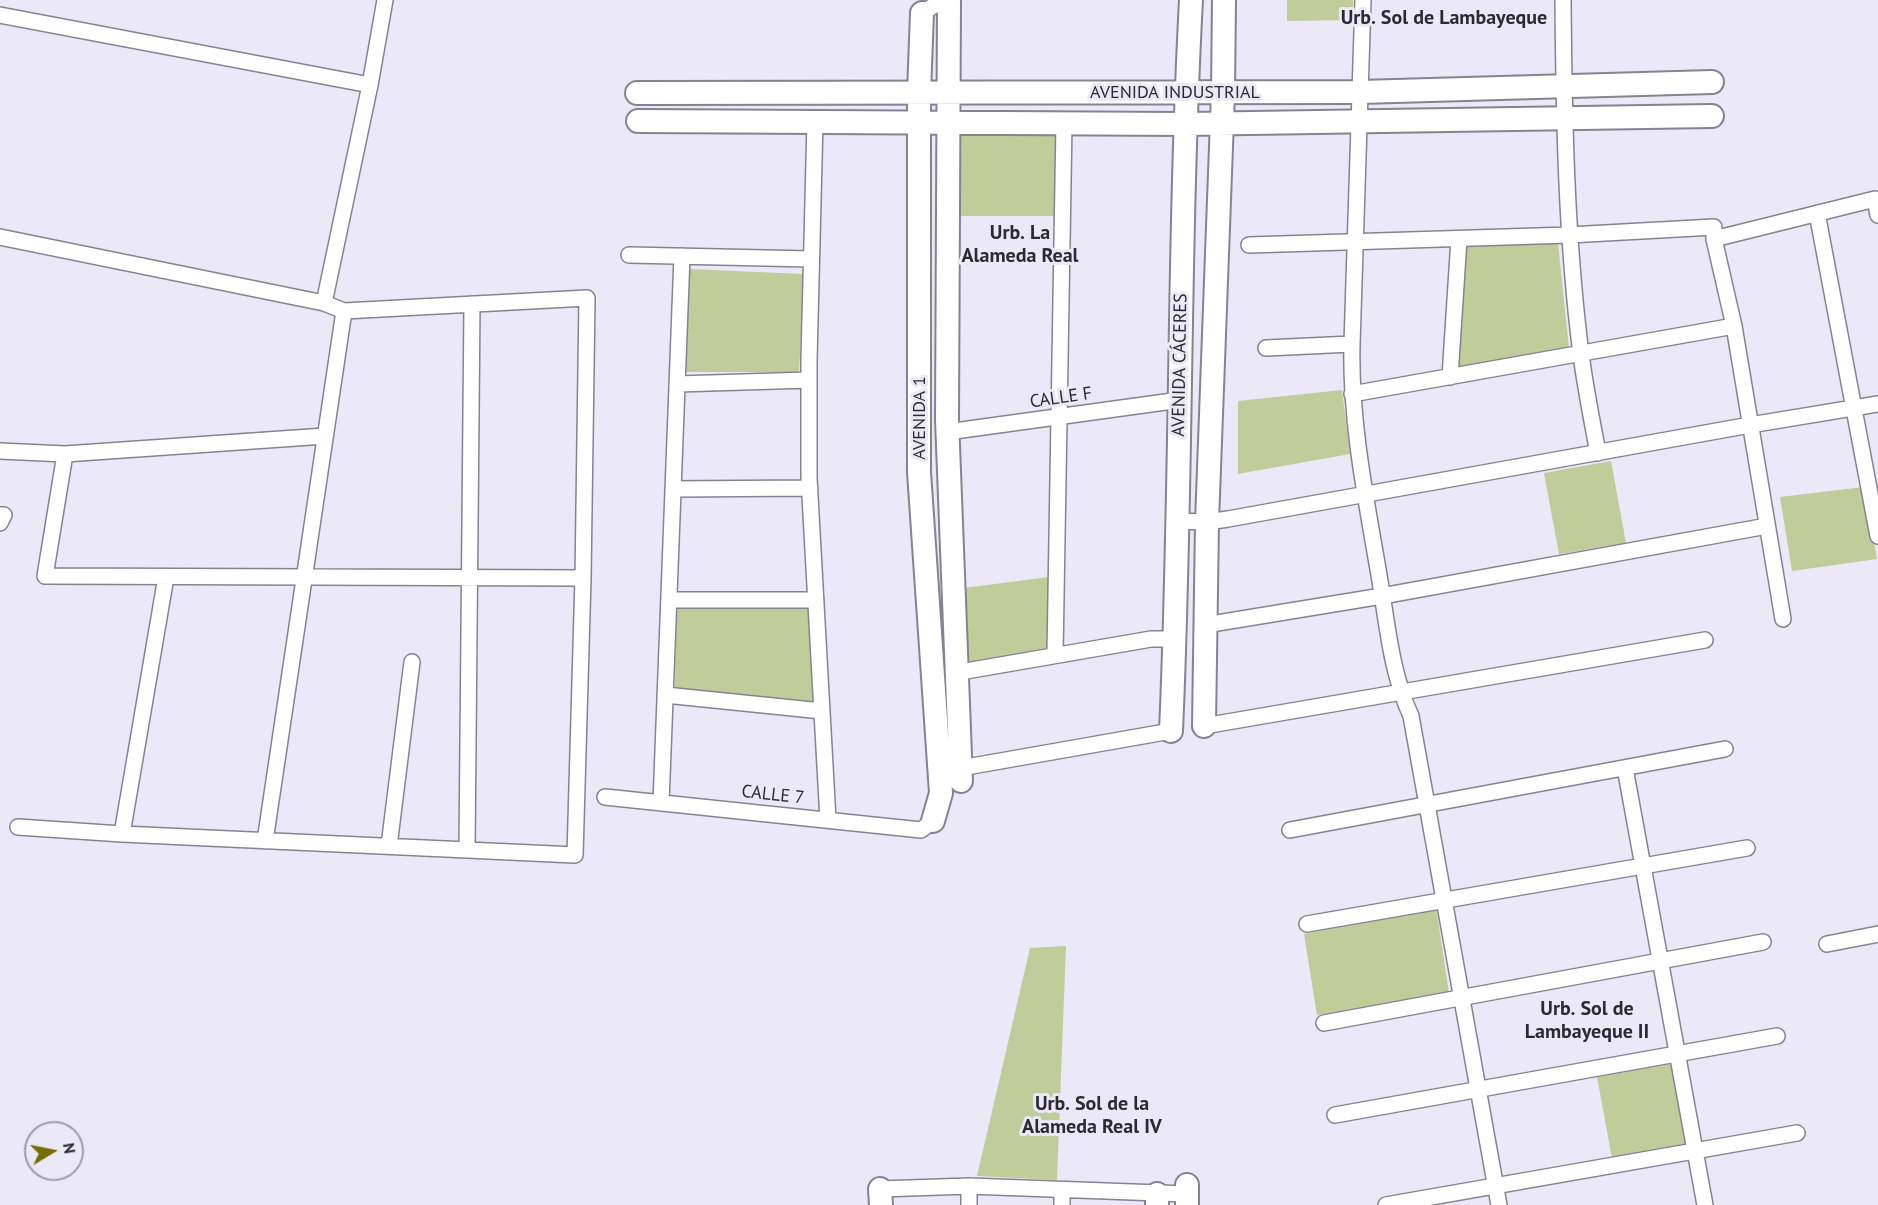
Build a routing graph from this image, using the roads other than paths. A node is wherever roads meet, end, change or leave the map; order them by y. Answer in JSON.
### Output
{"nodes":[{"id":1,"x":385,"y":0,"type":"edge"},
{"id":2,"x":943,"y":0,"type":"edge"},
{"id":3,"x":949,"y":0,"type":"edge"},
{"id":4,"x":1191,"y":0,"type":"edge"},
{"id":5,"x":1224,"y":0,"type":"edge"},
{"id":6,"x":1363,"y":0,"type":"edge"},
{"id":7,"x":1563,"y":0,"type":"edge"},
{"id":8,"x":922,"y":13,"type":"joint"},
{"id":9,"x":0,"y":15,"type":"edge"},
{"id":10,"x":1712,"y":82,"type":"dead end"},
{"id":11,"x":370,"y":85,"type":"junction"},
{"id":12,"x":1564,"y":87,"type":"junction"},
{"id":13,"x":1360,"y":92,"type":"junction"},
{"id":14,"x":637,"y":93,"type":"dead end"},
{"id":15,"x":919,"y":93,"type":"junction"},
{"id":16,"x":948,"y":93,"type":"junction"},
{"id":17,"x":1186,"y":93,"type":"junction"},
{"id":18,"x":1223,"y":93,"type":"junction"},
{"id":19,"x":1712,"y":116,"type":"dead end"},
{"id":20,"x":1564,"y":119,"type":"junction"},
{"id":21,"x":638,"y":121,"type":"dead end"},
{"id":22,"x":814,"y":121,"type":"junction"},
{"id":23,"x":919,"y":122,"type":"junction"},
{"id":24,"x":948,"y":122,"type":"junction"},
{"id":25,"x":1064,"y":123,"type":"junction"},
{"id":26,"x":1222,"y":123,"type":"junction"},
{"id":27,"x":1359,"y":123,"type":"junction"},
{"id":28,"x":1185,"y":124,"type":"junction"},
{"id":29,"x":1817,"y":213,"type":"junction"},
{"id":30,"x":1878,"y":215,"type":"edge"},
{"id":31,"x":1569,"y":235,"type":"junction"},
{"id":32,"x":0,"y":237,"type":"edge"},
{"id":33,"x":1458,"y":239,"type":"junction"},
{"id":34,"x":1714,"y":239,"type":"junction"},
{"id":35,"x":1355,"y":242,"type":"junction"},
{"id":36,"x":1249,"y":245,"type":"dead end"},
{"id":37,"x":629,"y":255,"type":"dead end"},
{"id":38,"x":682,"y":256,"type":"junction"},
{"id":39,"x":811,"y":259,"type":"junction"},
{"id":40,"x":324,"y":303,"type":"junction"},
{"id":41,"x":472,"y":304,"type":"junction"},
{"id":42,"x":344,"y":311,"type":"junction"},
{"id":43,"x":1734,"y":326,"type":"junction"},
{"id":44,"x":1352,"y":344,"type":"junction"},
{"id":45,"x":1266,"y":348,"type":"dead end"},
{"id":46,"x":1581,"y":354,"type":"junction"},
{"id":47,"x":1450,"y":377,"type":"junction"},
{"id":48,"x":809,"y":380,"type":"junction"},
{"id":49,"x":677,"y":384,"type":"junction"},
{"id":50,"x":1352,"y":394,"type":"junction"},
{"id":51,"x":1180,"y":400,"type":"junction"},
{"id":52,"x":1878,"y":404,"type":"edge"},
{"id":53,"x":1854,"y":408,"type":"junction"},
{"id":54,"x":1060,"y":418,"type":"junction"},
{"id":55,"x":1750,"y":425,"type":"junction"},
{"id":56,"x":947,"y":432,"type":"junction"},
{"id":57,"x":325,"y":436,"type":"junction"},
{"id":58,"x":0,"y":451,"type":"edge"},
{"id":59,"x":1598,"y":453,"type":"junction"},
{"id":60,"x":65,"y":454,"type":"junction"},
{"id":61,"x":810,"y":488,"type":"junction"},
{"id":62,"x":673,"y":489,"type":"junction"},
{"id":63,"x":1366,"y":495,"type":"junction"},
{"id":64,"x":0,"y":515,"type":"edge"},
{"id":65,"x":1176,"y":521,"type":"junction"},
{"id":66,"x":1207,"y":522,"type":"junction"},
{"id":67,"x":0,"y":523,"type":"edge"},
{"id":68,"x":1767,"y":526,"type":"junction"},
{"id":69,"x":1878,"y":536,"type":"edge"},
{"id":70,"x":166,"y":577,"type":"junction"},
{"id":71,"x":304,"y":578,"type":"junction"},
{"id":72,"x":470,"y":578,"type":"junction"},
{"id":73,"x":583,"y":579,"type":"junction"},
{"id":74,"x":1382,"y":596,"type":"junction"},
{"id":75,"x":669,"y":600,"type":"junction"},
{"id":76,"x":816,"y":600,"type":"junction"},
{"id":77,"x":1783,"y":619,"type":"dead end"},
{"id":78,"x":1206,"y":625,"type":"junction"},
{"id":79,"x":1175,"y":639,"type":"junction"},
{"id":80,"x":1705,"y":640,"type":"dead end"},
{"id":81,"x":1055,"y":655,"type":"junction"},
{"id":82,"x":412,"y":662,"type":"dead end"},
{"id":83,"x":966,"y":671,"type":"dead end"},
{"id":84,"x":1400,"y":693,"type":"junction"},
{"id":85,"x":666,"y":695,"type":"junction"},
{"id":86,"x":822,"y":711,"type":"junction"},
{"id":87,"x":1204,"y":726,"type":"joint"},
{"id":88,"x":1171,"y":731,"type":"joint"},
{"id":89,"x":1725,"y":749,"type":"dead end"},
{"id":90,"x":1625,"y":768,"type":"junction"},
{"id":91,"x":967,"y":773,"type":"joint"},
{"id":92,"x":605,"y":797,"type":"dead end"},
{"id":93,"x":661,"y":803,"type":"junction"},
{"id":94,"x":1427,"y":805,"type":"junction"},
{"id":95,"x":828,"y":820,"type":"junction"},
{"id":96,"x":933,"y":821,"type":"joint"},
{"id":97,"x":18,"y":827,"type":"dead end"},
{"id":98,"x":1290,"y":830,"type":"dead end"},
{"id":99,"x":122,"y":834,"type":"junction"},
{"id":100,"x":265,"y":841,"type":"junction"},
{"id":101,"x":388,"y":846,"type":"junction"},
{"id":102,"x":1747,"y":848,"type":"dead end"},
{"id":103,"x":467,"y":850,"type":"junction"},
{"id":104,"x":1643,"y":866,"type":"junction"},
{"id":105,"x":1444,"y":900,"type":"junction"},
{"id":106,"x":1307,"y":924,"type":"dead end"},
{"id":107,"x":1878,"y":934,"type":"edge"},
{"id":108,"x":1763,"y":942,"type":"dead end"},
{"id":109,"x":1827,"y":944,"type":"dead end"},
{"id":110,"x":1660,"y":961,"type":"junction"},
{"id":111,"x":1462,"y":998,"type":"junction"},
{"id":112,"x":1324,"y":1023,"type":"dead end"},
{"id":113,"x":1777,"y":1036,"type":"dead end"},
{"id":114,"x":1678,"y":1053,"type":"junction"},
{"id":115,"x":1478,"y":1089,"type":"junction"},
{"id":116,"x":1335,"y":1115,"type":"dead end"},
{"id":117,"x":1797,"y":1133,"type":"dead end"},
{"id":118,"x":1696,"y":1151,"type":"junction"},
{"id":119,"x":969,"y":1186,"type":"junction"},
{"id":120,"x":1496,"y":1186,"type":"junction"},
{"id":121,"x":1187,"y":1195,"type":"edge"},
{"id":122,"x":881,"y":1197,"type":"edge"},
{"id":123,"x":1062,"y":1197,"type":"edge"},
{"id":124,"x":1157,"y":1199,"type":"edge"},
{"id":125,"x":969,"y":1205,"type":"edge"},
{"id":126,"x":1386,"y":1205,"type":"edge"},
{"id":127,"x":1499,"y":1205,"type":"edge"},
{"id":128,"x":1705,"y":1205,"type":"edge"}],
"edges":[{"from":1,"to":11,"type":"street"},
{"from":2,"to":8,"type":"street"},
{"from":3,"to":16,"type":"street","name":"AVENIDA 1"},
{"from":4,"to":17,"type":"street","name":"AVENIDA CÁCERES"},
{"from":5,"to":18,"type":"street","name":"AVENIDA CÁCERES"},
{"from":6,"to":13,"type":"street"},
{"from":7,"to":12,"type":"street"},
{"from":8,"to":15,"type":"street","name":"AVENIDA 1"},
{"from":9,"to":11,"type":"street"},
{"from":10,"to":12,"type":"street","name":"AVENIDA INDUSTRIAL"},
{"from":11,"to":40,"type":"street"},
{"from":12,"to":13,"type":"street","name":"AVENIDA INDUSTRIAL"},
{"from":12,"to":20,"type":"street"},
{"from":13,"to":18,"type":"street","name":"AVENIDA INDUSTRIAL"},
{"from":13,"to":27,"type":"street"},
{"from":14,"to":15,"type":"street","name":"AVENIDA INDUSTRIAL"},
{"from":15,"to":16,"type":"street","name":"AVENIDA INDUSTRIAL"},
{"from":15,"to":23,"type":"street","name":"AVENIDA 1"},
{"from":16,"to":17,"type":"street","name":"AVENIDA INDUSTRIAL"},
{"from":16,"to":24,"type":"street","name":"AVENIDA 1"},
{"from":17,"to":18,"type":"street","name":"AVENIDA INDUSTRIAL"},
{"from":17,"to":28,"type":"street","name":"AVENIDA CÁCERES"},
{"from":18,"to":26,"type":"street","name":"AVENIDA CÁCERES"},
{"from":19,"to":20,"type":"street","name":"AVENIDA INDUSTRIAL"},
{"from":20,"to":27,"type":"street","name":"AVENIDA INDUSTRIAL"},
{"from":20,"to":31,"type":"street"},
{"from":21,"to":22,"type":"street","name":"AVENIDA INDUSTRIAL"},
{"from":22,"to":23,"type":"street","name":"AVENIDA INDUSTRIAL"},
{"from":22,"to":39,"type":"street"},
{"from":23,"to":24,"type":"street","name":"AVENIDA INDUSTRIAL"},
{"from":23,"to":96,"type":"street","name":"AVENIDA 1"},
{"from":24,"to":25,"type":"street","name":"AVENIDA INDUSTRIAL"},
{"from":24,"to":56,"type":"street","name":"AVENIDA 1"},
{"from":25,"to":28,"type":"street","name":"AVENIDA INDUSTRIAL"},
{"from":25,"to":54,"type":"street"},
{"from":26,"to":27,"type":"street","name":"AVENIDA INDUSTRIAL"},
{"from":26,"to":28,"type":"street","name":"AVENIDA INDUSTRIAL"},
{"from":26,"to":66,"type":"street","name":"AVENIDA CÁCERES"},
{"from":27,"to":35,"type":"street"},
{"from":28,"to":51,"type":"street","name":"AVENIDA CÁCERES"},
{"from":29,"to":30,"type":"street"},
{"from":29,"to":34,"type":"street"},
{"from":29,"to":53,"type":"street"},
{"from":31,"to":33,"type":"street"},
{"from":31,"to":34,"type":"street"},
{"from":31,"to":46,"type":"street"},
{"from":32,"to":40,"type":"street"},
{"from":33,"to":35,"type":"street"},
{"from":33,"to":47,"type":"street"},
{"from":34,"to":43,"type":"street"},
{"from":35,"to":36,"type":"street"},
{"from":35,"to":44,"type":"street"},
{"from":37,"to":38,"type":"street"},
{"from":38,"to":39,"type":"street"},
{"from":38,"to":49,"type":"street"},
{"from":39,"to":48,"type":"street"},
{"from":40,"to":42,"type":"street"},
{"from":41,"to":42,"type":"street"},
{"from":41,"to":72,"type":"street"},
{"from":41,"to":73,"type":"street"},
{"from":42,"to":57,"type":"street"},
{"from":43,"to":46,"type":"street"},
{"from":43,"to":55,"type":"street"},
{"from":44,"to":45,"type":"street"},
{"from":44,"to":50,"type":"street"},
{"from":46,"to":47,"type":"street"},
{"from":46,"to":59,"type":"street"},
{"from":47,"to":50,"type":"street"},
{"from":48,"to":49,"type":"street"},
{"from":48,"to":61,"type":"street"},
{"from":49,"to":62,"type":"street"},
{"from":50,"to":63,"type":"street"},
{"from":51,"to":54,"type":"street","name":"CALLE F"},
{"from":51,"to":65,"type":"street","name":"AVENIDA CÁCERES"},
{"from":52,"to":53,"type":"street"},
{"from":53,"to":55,"type":"street"},
{"from":53,"to":69,"type":"street"},
{"from":54,"to":56,"type":"street","name":"CALLE F"},
{"from":54,"to":81,"type":"street"},
{"from":55,"to":59,"type":"street"},
{"from":55,"to":68,"type":"street"},
{"from":56,"to":91,"type":"street","name":"AVENIDA 1"},
{"from":57,"to":60,"type":"street"},
{"from":57,"to":71,"type":"street"},
{"from":58,"to":60,"type":"street"},
{"from":59,"to":63,"type":"street"},
{"from":60,"to":70,"type":"street"},
{"from":61,"to":62,"type":"street"},
{"from":61,"to":76,"type":"street"},
{"from":62,"to":75,"type":"street"},
{"from":63,"to":66,"type":"street"},
{"from":63,"to":74,"type":"street"},
{"from":64,"to":67,"type":"street"},
{"from":65,"to":66,"type":"street"},
{"from":65,"to":79,"type":"street","name":"AVENIDA CÁCERES"},
{"from":66,"to":78,"type":"street","name":"AVENIDA CÁCERES"},
{"from":68,"to":74,"type":"street"},
{"from":68,"to":77,"type":"street"},
{"from":70,"to":71,"type":"street"},
{"from":70,"to":99,"type":"street"},
{"from":71,"to":72,"type":"street"},
{"from":71,"to":100,"type":"street"},
{"from":72,"to":73,"type":"street"},
{"from":72,"to":103,"type":"street"},
{"from":73,"to":103,"type":"street"},
{"from":74,"to":78,"type":"street"},
{"from":74,"to":84,"type":"street"},
{"from":75,"to":76,"type":"street"},
{"from":75,"to":85,"type":"street"},
{"from":76,"to":86,"type":"street"},
{"from":78,"to":87,"type":"street","name":"AVENIDA CÁCERES"},
{"from":79,"to":81,"type":"street"},
{"from":79,"to":88,"type":"street","name":"AVENIDA CÁCERES"},
{"from":80,"to":84,"type":"street"},
{"from":81,"to":83,"type":"street"},
{"from":82,"to":101,"type":"street"},
{"from":84,"to":87,"type":"street"},
{"from":84,"to":94,"type":"street"},
{"from":85,"to":86,"type":"street"},
{"from":85,"to":93,"type":"street"},
{"from":86,"to":95,"type":"street"},
{"from":88,"to":91,"type":"street"},
{"from":89,"to":90,"type":"street"},
{"from":90,"to":94,"type":"street"},
{"from":90,"to":104,"type":"street"},
{"from":92,"to":93,"type":"street","name":"CALLE 7"},
{"from":93,"to":95,"type":"street","name":"CALLE 7"},
{"from":94,"to":98,"type":"street"},
{"from":94,"to":105,"type":"street"},
{"from":95,"to":96,"type":"street","name":"CALLE 7"},
{"from":97,"to":99,"type":"street"},
{"from":99,"to":100,"type":"street"},
{"from":100,"to":101,"type":"street"},
{"from":101,"to":103,"type":"street"},
{"from":102,"to":104,"type":"street"},
{"from":104,"to":105,"type":"street"},
{"from":104,"to":110,"type":"street"},
{"from":105,"to":106,"type":"street"},
{"from":105,"to":111,"type":"street"},
{"from":107,"to":109,"type":"street"},
{"from":108,"to":110,"type":"street"},
{"from":110,"to":111,"type":"street"},
{"from":110,"to":114,"type":"street"},
{"from":111,"to":112,"type":"street"},
{"from":111,"to":115,"type":"street"},
{"from":113,"to":114,"type":"street"},
{"from":114,"to":115,"type":"street"},
{"from":114,"to":118,"type":"street"},
{"from":115,"to":116,"type":"street"},
{"from":115,"to":120,"type":"street"},
{"from":117,"to":118,"type":"street"},
{"from":118,"to":120,"type":"street"},
{"from":118,"to":128,"type":"street"},
{"from":119,"to":122,"type":"street"},
{"from":119,"to":123,"type":"street"},
{"from":119,"to":125,"type":"street"},
{"from":120,"to":126,"type":"street"},
{"from":120,"to":127,"type":"street"},
{"from":121,"to":124,"type":"street"},
{"from":123,"to":124,"type":"street"}]}
